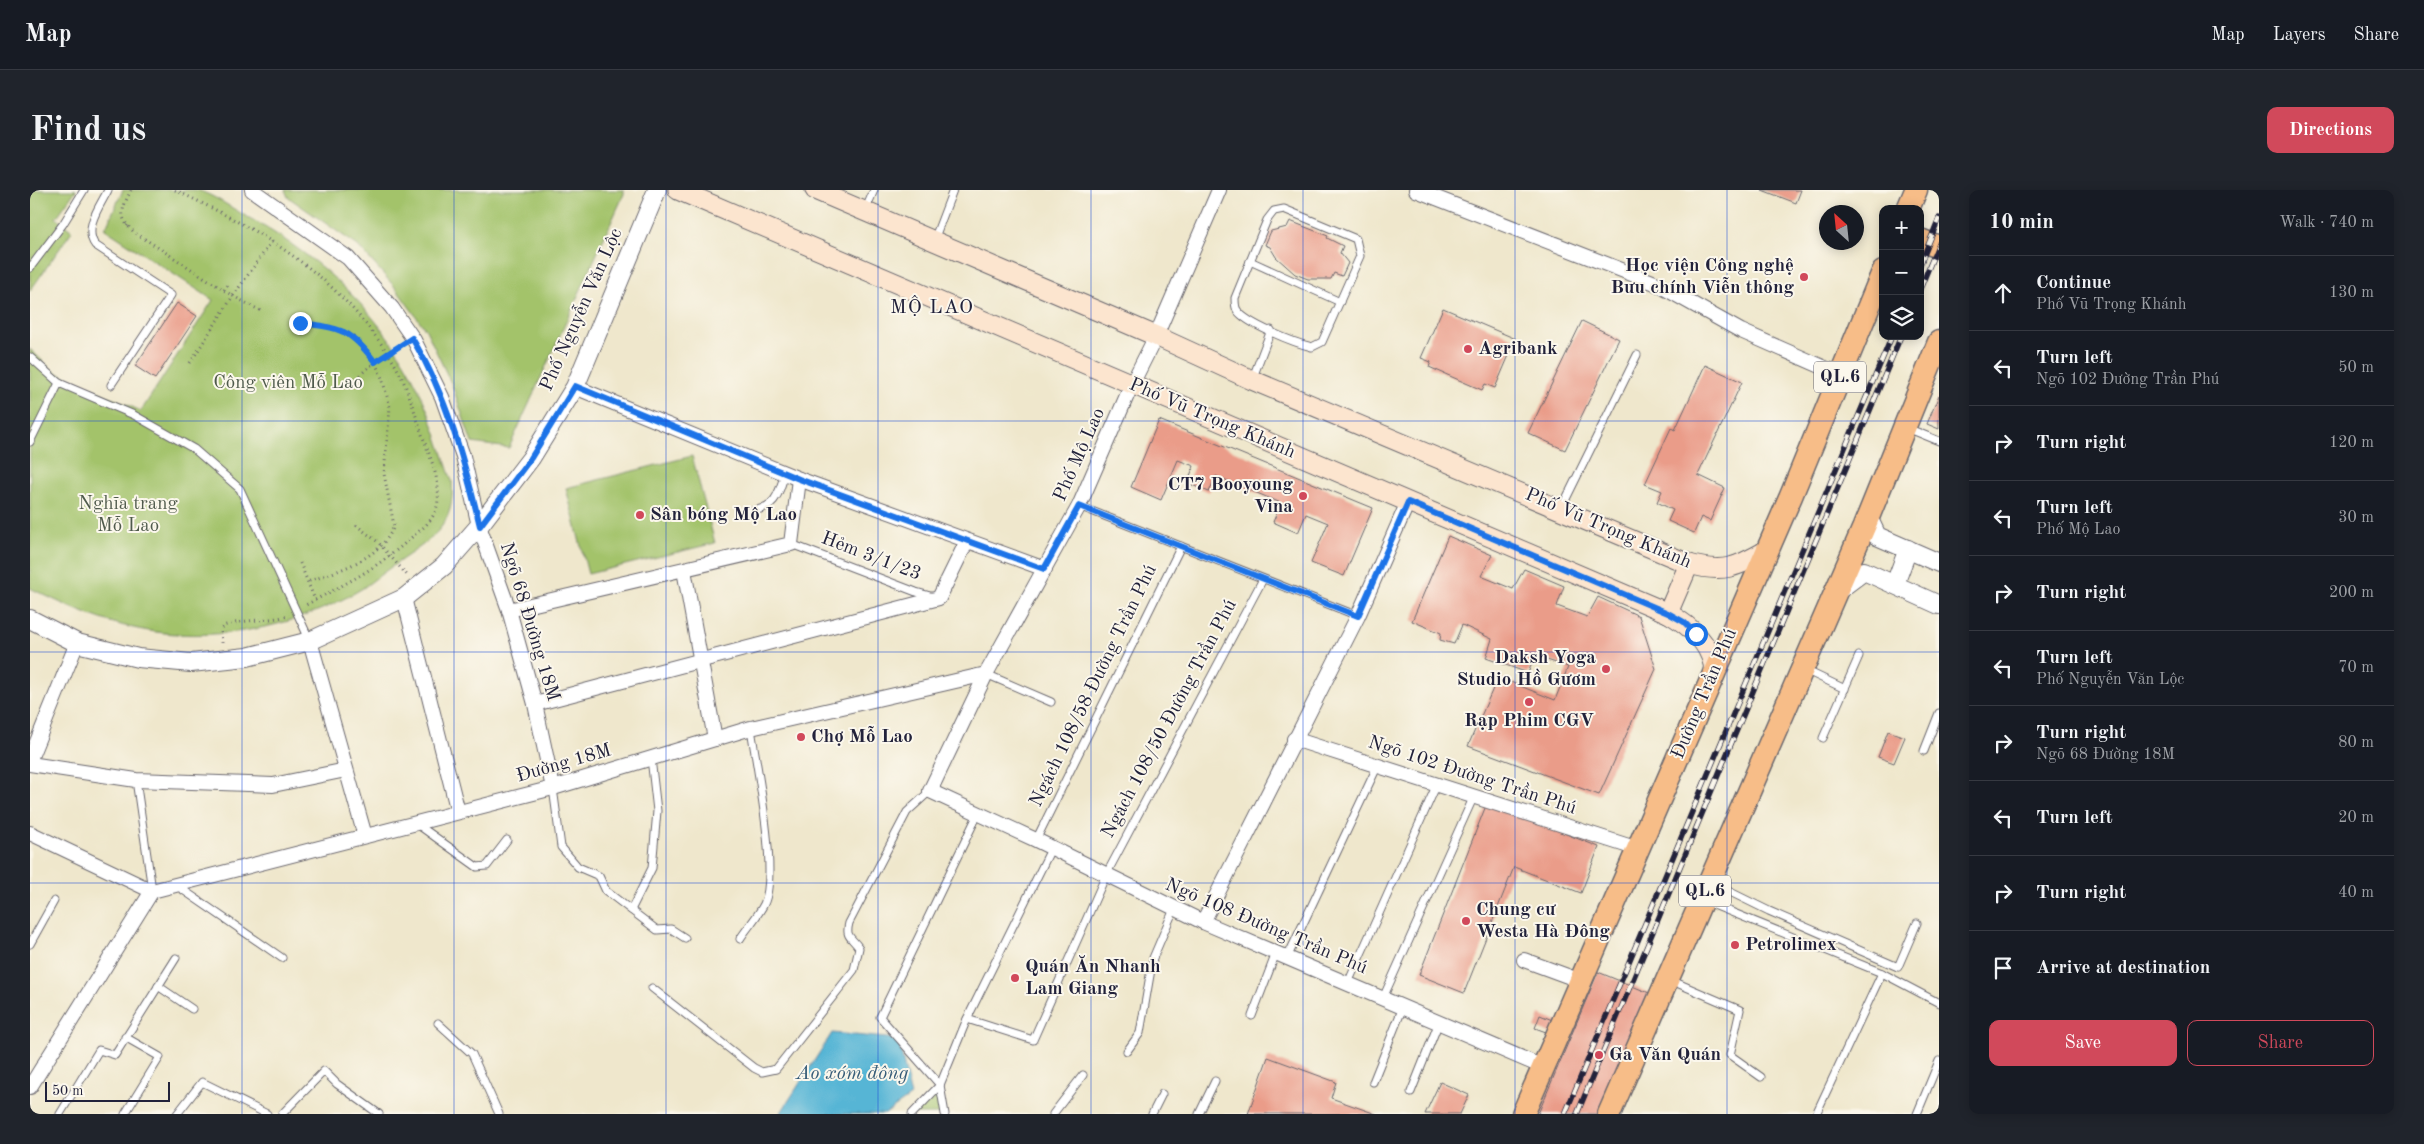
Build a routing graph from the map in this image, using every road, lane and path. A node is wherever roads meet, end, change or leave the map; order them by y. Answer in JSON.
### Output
{"nodes":[{"id":1,"x":84,"y":190,"type":"edge"},
{"id":2,"x":108,"y":190,"type":"edge"},
{"id":3,"x":131,"y":190,"type":"edge"},
{"id":4,"x":175,"y":190,"type":"edge"},
{"id":5,"x":657,"y":190,"type":"edge"},
{"id":6,"x":678,"y":190,"type":"edge"},
{"id":7,"x":815,"y":190,"type":"edge"},
{"id":8,"x":874,"y":190,"type":"edge"},
{"id":9,"x":953,"y":190,"type":"edge"},
{"id":10,"x":1219,"y":190,"type":"edge"},
{"id":11,"x":1416,"y":190,"type":"edge"},
{"id":12,"x":1916,"y":190,"type":"edge"},
{"id":13,"x":255,"y":191,"type":"edge"},
{"id":14,"x":1910,"y":205,"type":"edge"},
{"id":15,"x":865,"y":212,"type":"junction"},
{"id":16,"x":130,"y":222,"type":"dead end"},
{"id":17,"x":127,"y":226,"type":"junction"},
{"id":18,"x":272,"y":241,"type":"junction"},
{"id":19,"x":934,"y":241,"type":"junction"},
{"id":20,"x":1924,"y":241,"type":"edge"},
{"id":21,"x":261,"y":247,"type":"dead end"},
{"id":22,"x":1939,"y":247,"type":"edge"},
{"id":23,"x":266,"y":250,"type":"junction"},
{"id":24,"x":1250,"y":261,"type":"junction"},
{"id":25,"x":30,"y":268,"type":"edge"},
{"id":26,"x":236,"y":282,"type":"dead end"},
{"id":27,"x":1879,"y":282,"type":"edge"},
{"id":28,"x":241,"y":285,"type":"junction"},
{"id":29,"x":228,"y":286,"type":"dead end"},
{"id":30,"x":224,"y":290,"type":"junction"},
{"id":31,"x":233,"y":296,"type":"junction"},
{"id":32,"x":1340,"y":302,"type":"junction"},
{"id":33,"x":261,"y":311,"type":"dead end"},
{"id":34,"x":300,"y":323,"type":"dead end"},
{"id":35,"x":1271,"y":330,"type":"junction"},
{"id":36,"x":1156,"y":336,"type":"junction"},
{"id":37,"x":412,"y":338,"type":"junction"},
{"id":38,"x":1939,"y":342,"type":"edge"},
{"id":39,"x":388,"y":354,"type":"junction"},
{"id":40,"x":1637,"y":355,"type":"dead end"},
{"id":41,"x":30,"y":357,"type":"edge"},
{"id":42,"x":375,"y":362,"type":"junction"},
{"id":43,"x":190,"y":364,"type":"dead end"},
{"id":44,"x":1841,"y":375,"type":"junction"},
{"id":45,"x":1252,"y":380,"type":"junction"},
{"id":46,"x":59,"y":383,"type":"junction"},
{"id":47,"x":1132,"y":384,"type":"junction"},
{"id":48,"x":111,"y":385,"type":"dead end"},
{"id":49,"x":348,"y":385,"type":"dead end"},
{"id":50,"x":575,"y":386,"type":"junction"},
{"id":51,"x":1904,"y":428,"type":"junction"},
{"id":52,"x":1939,"y":441,"type":"edge"},
{"id":53,"x":30,"y":442,"type":"edge"},
{"id":54,"x":784,"y":473,"type":"junction"},
{"id":55,"x":799,"y":479,"type":"junction"},
{"id":56,"x":1408,"y":502,"type":"junction"},
{"id":57,"x":1079,"y":506,"type":"junction"},
{"id":58,"x":1561,"y":509,"type":"junction"},
{"id":59,"x":748,"y":512,"type":"dead end"},
{"id":60,"x":1868,"y":517,"type":"junction"},
{"id":61,"x":356,"y":525,"type":"dead end"},
{"id":62,"x":480,"y":526,"type":"junction"},
{"id":63,"x":967,"y":541,"type":"junction"},
{"id":64,"x":791,"y":544,"type":"junction"},
{"id":65,"x":381,"y":545,"type":"junction"},
{"id":66,"x":1181,"y":546,"type":"junction"},
{"id":67,"x":1908,"y":549,"type":"junction"},
{"id":68,"x":1768,"y":550,"type":"junction"},
{"id":69,"x":391,"y":556,"type":"junction"},
{"id":70,"x":300,"y":563,"type":"dead end"},
{"id":71,"x":1939,"y":563,"type":"edge"},
{"id":72,"x":1689,"y":564,"type":"junction"},
{"id":73,"x":1044,"y":569,"type":"junction"},
{"id":74,"x":684,"y":570,"type":"junction"},
{"id":75,"x":1263,"y":578,"type":"junction"},
{"id":76,"x":307,"y":582,"type":"junction"},
{"id":77,"x":1895,"y":584,"type":"junction"},
{"id":78,"x":1835,"y":592,"type":"junction"},
{"id":79,"x":411,"y":593,"type":"junction"},
{"id":80,"x":939,"y":598,"type":"junction"},
{"id":81,"x":315,"y":600,"type":"junction"},
{"id":82,"x":1939,"y":605,"type":"edge"},
{"id":83,"x":509,"y":610,"type":"junction"},
{"id":84,"x":298,"y":612,"type":"junction"},
{"id":85,"x":1668,"y":613,"type":"junction"},
{"id":86,"x":1358,"y":616,"type":"junction"},
{"id":87,"x":30,"y":619,"type":"edge"},
{"id":88,"x":310,"y":641,"type":"junction"},
{"id":89,"x":77,"y":643,"type":"junction"},
{"id":90,"x":1859,"y":656,"type":"dead end"},
{"id":91,"x":225,"y":659,"type":"junction"},
{"id":92,"x":701,"y":662,"type":"junction"},
{"id":93,"x":1802,"y":668,"type":"junction"},
{"id":94,"x":986,"y":674,"type":"junction"},
{"id":95,"x":1712,"y":680,"type":"junction"},
{"id":96,"x":1845,"y":689,"type":"junction"},
{"id":97,"x":1051,"y":702,"type":"dead end"},
{"id":98,"x":535,"y":704,"type":"junction"},
{"id":99,"x":1939,"y":714,"type":"edge"},
{"id":100,"x":750,"y":728,"type":"junction"},
{"id":101,"x":1823,"y":738,"type":"dead end"},
{"id":102,"x":715,"y":739,"type":"junction"},
{"id":103,"x":1294,"y":739,"type":"junction"},
{"id":104,"x":1924,"y":752,"type":"dead end"},
{"id":105,"x":651,"y":758,"type":"junction"},
{"id":106,"x":30,"y":759,"type":"edge"},
{"id":107,"x":30,"y":764,"type":"edge"},
{"id":108,"x":1378,"y":765,"type":"junction"},
{"id":109,"x":346,"y":770,"type":"junction"},
{"id":110,"x":136,"y":780,"type":"junction"},
{"id":111,"x":1437,"y":784,"type":"junction"},
{"id":112,"x":553,"y":788,"type":"junction"},
{"id":113,"x":930,"y":791,"type":"junction"},
{"id":114,"x":1474,"y":796,"type":"junction"},
{"id":115,"x":458,"y":812,"type":"junction"},
{"id":116,"x":978,"y":814,"type":"junction"},
{"id":117,"x":416,"y":823,"type":"junction"},
{"id":118,"x":30,"y":833,"type":"edge"},
{"id":119,"x":365,"y":836,"type":"junction"},
{"id":120,"x":506,"y":840,"type":"dead end"},
{"id":121,"x":1036,"y":840,"type":"junction"},
{"id":122,"x":1638,"y":848,"type":"junction"},
{"id":123,"x":1051,"y":849,"type":"junction"},
{"id":124,"x":1106,"y":875,"type":"junction"},
{"id":125,"x":176,"y":884,"type":"junction"},
{"id":126,"x":152,"y":891,"type":"junction"},
{"id":127,"x":1706,"y":891,"type":"junction"},
{"id":128,"x":54,"y":901,"type":"dead end"},
{"id":129,"x":1174,"y":909,"type":"junction"},
{"id":130,"x":631,"y":910,"type":"junction"},
{"id":131,"x":1203,"y":922,"type":"junction"},
{"id":132,"x":1917,"y":923,"type":"dead end"},
{"id":133,"x":685,"y":938,"type":"dead end"},
{"id":134,"x":740,"y":939,"type":"dead end"},
{"id":135,"x":30,"y":944,"type":"edge"},
{"id":136,"x":1281,"y":956,"type":"junction"},
{"id":137,"x":176,"y":958,"type":"dead end"},
{"id":138,"x":282,"y":958,"type":"dead end"},
{"id":139,"x":1524,"y":960,"type":"dead end"},
{"id":140,"x":1882,"y":973,"type":"junction"},
{"id":141,"x":1667,"y":979,"type":"junction"},
{"id":142,"x":1581,"y":981,"type":"junction"},
{"id":143,"x":1348,"y":983,"type":"junction"},
{"id":144,"x":158,"y":986,"type":"junction"},
{"id":145,"x":652,"y":988,"type":"dead end"},
{"id":146,"x":1383,"y":998,"type":"junction"},
{"id":147,"x":1939,"y":1004,"type":"edge"},
{"id":148,"x":1403,"y":1006,"type":"junction"},
{"id":149,"x":192,"y":1009,"type":"dead end"},
{"id":150,"x":1252,"y":1016,"type":"dead end"},
{"id":151,"x":967,"y":1019,"type":"junction"},
{"id":152,"x":1439,"y":1022,"type":"junction"},
{"id":153,"x":438,"y":1023,"type":"dead end"},
{"id":154,"x":125,"y":1037,"type":"junction"},
{"id":155,"x":1127,"y":1051,"type":"dead end"},
{"id":156,"x":1939,"y":1061,"type":"edge"},
{"id":157,"x":1544,"y":1067,"type":"junction"},
{"id":158,"x":1083,"y":1075,"type":"dead end"},
{"id":159,"x":1761,"y":1077,"type":"dead end"},
{"id":160,"x":1215,"y":1081,"type":"dead end"},
{"id":161,"x":1372,"y":1082,"type":"dead end"},
{"id":162,"x":940,"y":1085,"type":"junction"},
{"id":163,"x":30,"y":1087,"type":"edge"},
{"id":164,"x":1411,"y":1092,"type":"dead end"},
{"id":165,"x":1162,"y":1094,"type":"dead end"},
{"id":166,"x":60,"y":1114,"type":"edge"},
{"id":167,"x":125,"y":1114,"type":"edge"},
{"id":168,"x":177,"y":1114,"type":"edge"},
{"id":169,"x":267,"y":1114,"type":"edge"},
{"id":170,"x":282,"y":1114,"type":"edge"},
{"id":171,"x":379,"y":1114,"type":"edge"},
{"id":172,"x":499,"y":1114,"type":"edge"},
{"id":173,"x":912,"y":1114,"type":"edge"},
{"id":174,"x":946,"y":1114,"type":"edge"},
{"id":175,"x":1053,"y":1114,"type":"edge"},
{"id":176,"x":1152,"y":1114,"type":"edge"},
{"id":177,"x":1199,"y":1114,"type":"edge"},
{"id":178,"x":1523,"y":1114,"type":"edge"},
{"id":179,"x":1609,"y":1114,"type":"edge"},
{"id":180,"x":1816,"y":1114,"type":"edge"},
{"id":181,"x":1917,"y":1114,"type":"edge"}],
"edges":[{"from":1,"to":25,"type":"lane"},
{"from":2,"to":48,"type":"lane"},
{"from":3,"to":17,"type":"path"},
{"from":4,"to":18,"type":"path"},
{"from":5,"to":50,"type":"street","name":"Phố Nguyễn Văn Lộc"},
{"from":6,"to":47,"type":"main road","name":"Phố Vũ Trọng Khánh"},
{"from":7,"to":15,"type":"main road","name":"Phố Vũ Trọng Khánh"},
{"from":8,"to":15,"type":"lane"},
{"from":9,"to":19,"type":"lane"},
{"from":10,"to":36,"type":"street","name":"Phố Mộ Lao"},
{"from":11,"to":44,"type":"street"},
{"from":12,"to":14,"type":"highway"},
{"from":13,"to":37,"type":"street","name":"Ngõ 68 Đường 18M"},
{"from":15,"to":19,"type":"main road","name":"Phố Vũ Trọng Khánh"},
{"from":16,"to":17,"type":"path"},
{"from":17,"to":30,"type":"path"},
{"from":18,"to":23,"type":"path"},
{"from":18,"to":39,"type":"path"},
{"from":19,"to":36,"type":"main road","name":"Phố Vũ Trọng Khánh"},
{"from":20,"to":22,"type":"highway"},
{"from":21,"to":23,"type":"path"},
{"from":23,"to":28,"type":"path"},
{"from":24,"to":32,"type":"lane"},
{"from":24,"to":32,"type":"lane"},
{"from":24,"to":35,"type":"lane"},
{"from":26,"to":28,"type":"path"},
{"from":27,"to":44,"type":"highway","name":"Đường Trần Phú","number":"QL.6"},
{"from":28,"to":31,"type":"path"},
{"from":29,"to":30,"type":"path"},
{"from":30,"to":31,"type":"path"},
{"from":31,"to":33,"type":"path"},
{"from":31,"to":43,"type":"path"},
{"from":32,"to":35,"type":"lane"},
{"from":34,"to":42,"type":"path"},
{"from":35,"to":45,"type":"lane"},
{"from":36,"to":45,"type":"main road","name":"Phố Vũ Trọng Khánh"},
{"from":36,"to":47,"type":"street","name":"Phố Mộ Lao"},
{"from":37,"to":39,"type":"path"},
{"from":37,"to":62,"type":"street","name":"Ngõ 68 Đường 18M"},
{"from":38,"to":51,"type":"highway","number":"QL.6"},
{"from":39,"to":42,"type":"path"},
{"from":39,"to":69,"type":"path"},
{"from":40,"to":58,"type":"lane"},
{"from":41,"to":46,"type":"lane"},
{"from":42,"to":49,"type":"path"},
{"from":42,"to":65,"type":"path"},
{"from":44,"to":68,"type":"highway","name":"Đường Trần Phú","number":"QL.6"},
{"from":45,"to":58,"type":"main road","name":"Phố Vũ Trọng Khánh"},
{"from":46,"to":53,"type":"lane"},
{"from":46,"to":84,"type":"lane"},
{"from":47,"to":56,"type":"main road","name":"Phố Vũ Trọng Khánh"},
{"from":47,"to":57,"type":"street","name":"Phố Mộ Lao"},
{"from":50,"to":54,"type":"street"},
{"from":50,"to":62,"type":"street","name":"Phố Nguyễn Văn Lộc"},
{"from":51,"to":52,"type":"lane"},
{"from":51,"to":60,"type":"highway","number":"QL.6"},
{"from":54,"to":55,"type":"street"},
{"from":54,"to":59,"type":"lane"},
{"from":55,"to":63,"type":"street"},
{"from":55,"to":64,"type":"street"},
{"from":56,"to":85,"type":"main road","name":"Phố Vũ Trọng Khánh"},
{"from":56,"to":86,"type":"street"},
{"from":57,"to":66,"type":"lane"},
{"from":57,"to":73,"type":"street","name":"Phố Mộ Lao"},
{"from":58,"to":72,"type":"main road","name":"Phố Vũ Trọng Khánh"},
{"from":60,"to":67,"type":"street"},
{"from":60,"to":78,"type":"highway","number":"QL.6"},
{"from":61,"to":65,"type":"path"},
{"from":62,"to":79,"type":"street","name":"Phố Nguyễn Văn Lộc"},
{"from":62,"to":83,"type":"street","name":"Ngõ 68 Đường 18M"},
{"from":63,"to":73,"type":"street"},
{"from":63,"to":80,"type":"street"},
{"from":64,"to":74,"type":"street"},
{"from":64,"to":80,"type":"lane","name":"Hẻm 3/1/23"},
{"from":65,"to":69,"type":"path"},
{"from":65,"to":76,"type":"path"},
{"from":66,"to":75,"type":"lane"},
{"from":66,"to":121,"type":"lane","name":"Ngách 108/58 Đường Trần Phú"},
{"from":67,"to":71,"type":"street"},
{"from":67,"to":77,"type":"street"},
{"from":68,"to":72,"type":"main road","name":"Phố Vũ Trọng Khánh"},
{"from":68,"to":95,"type":"highway","name":"Đường Trần Phú","number":"QL.6"},
{"from":69,"to":79,"type":"path"},
{"from":69,"to":81,"type":"path"},
{"from":70,"to":76,"type":"path"},
{"from":72,"to":85,"type":"main road"},
{"from":73,"to":94,"type":"street","name":"Phố Mộ Lao"},
{"from":74,"to":83,"type":"street"},
{"from":74,"to":92,"type":"street"},
{"from":75,"to":86,"type":"lane"},
{"from":75,"to":124,"type":"lane","name":"Ngách 108/50 Đường Trần Phú"},
{"from":76,"to":81,"type":"path"},
{"from":77,"to":78,"type":"street"},
{"from":77,"to":82,"type":"street"},
{"from":78,"to":93,"type":"highway","number":"QL.6"},
{"from":79,"to":88,"type":"street","name":"Phố Nguyễn Văn Lộc"},
{"from":79,"to":115,"type":"street"},
{"from":80,"to":92,"type":"street"},
{"from":81,"to":84,"type":"path"},
{"from":83,"to":98,"type":"street","name":"Ngõ 68 Đường 18M"},
{"from":84,"to":88,"type":"lane"},
{"from":84,"to":91,"type":"path"},
{"from":85,"to":95,"type":"main road","name":"Phố Vũ Trọng Khánh"},
{"from":86,"to":103,"type":"street"},
{"from":87,"to":89,"type":"street","name":"Phố Nguyễn Văn Lộc"},
{"from":88,"to":91,"type":"street","name":"Phố Nguyễn Văn Lộc"},
{"from":88,"to":109,"type":"street"},
{"from":89,"to":91,"type":"street","name":"Phố Nguyễn Văn Lộc"},
{"from":89,"to":106,"type":"street"},
{"from":90,"to":96,"type":"lane"},
{"from":92,"to":98,"type":"street"},
{"from":92,"to":102,"type":"street"},
{"from":93,"to":96,"type":"lane"},
{"from":93,"to":127,"type":"highway","number":"QL.6"},
{"from":94,"to":97,"type":"lane"},
{"from":94,"to":100,"type":"street","name":"Đường 18M"},
{"from":94,"to":113,"type":"street","name":"Phố Mộ Lao"},
{"from":95,"to":122,"type":"highway","name":"Đường Trần Phú","number":"QL.6"},
{"from":96,"to":101,"type":"lane"},
{"from":98,"to":112,"type":"street","name":"Ngõ 68 Đường 18M"},
{"from":99,"to":104,"type":"lane"},
{"from":100,"to":102,"type":"street","name":"Đường 18M"},
{"from":100,"to":134,"type":"lane"},
{"from":102,"to":105,"type":"street","name":"Đường 18M"},
{"from":103,"to":108,"type":"street","name":"Ngõ 102 Đường Trần Phú"},
{"from":103,"to":131,"type":"street"},
{"from":105,"to":112,"type":"street","name":"Đường 18M"},
{"from":105,"to":130,"type":"lane"},
{"from":107,"to":110,"type":"street"},
{"from":108,"to":111,"type":"street","name":"Ngõ 102 Đường Trần Phú"},
{"from":108,"to":136,"type":"lane"},
{"from":109,"to":110,"type":"street"},
{"from":109,"to":119,"type":"street"},
{"from":110,"to":126,"type":"lane"},
{"from":111,"to":114,"type":"street","name":"Ngõ 102 Đường Trần Phú"},
{"from":111,"to":143,"type":"lane"},
{"from":112,"to":115,"type":"street","name":"Đường 18M"},
{"from":112,"to":130,"type":"lane"},
{"from":113,"to":116,"type":"street","name":"Ngõ 108 Đường Trần Phú"},
{"from":113,"to":145,"type":"lane"},
{"from":114,"to":122,"type":"street","name":"Ngõ 102 Đường Trần Phú"},
{"from":114,"to":146,"type":"lane"},
{"from":115,"to":117,"type":"street","name":"Đường 18M"},
{"from":116,"to":121,"type":"street","name":"Ngõ 108 Đường Trần Phú"},
{"from":116,"to":162,"type":"lane"},
{"from":117,"to":119,"type":"street","name":"Đường 18M"},
{"from":117,"to":120,"type":"lane"},
{"from":118,"to":126,"type":"street"},
{"from":119,"to":125,"type":"street","name":"Đường 18M"},
{"from":121,"to":123,"type":"street","name":"Ngõ 108 Đường Trần Phú"},
{"from":122,"to":142,"type":"highway","name":"Đường Trần Phú","number":"QL.6"},
{"from":123,"to":124,"type":"street","name":"Ngõ 108 Đường Trần Phú"},
{"from":123,"to":151,"type":"lane"},
{"from":124,"to":129,"type":"street","name":"Ngõ 108 Đường Trần Phú"},
{"from":124,"to":151,"type":"lane","name":"Ngách 108/50 Đường Trần Phú"},
{"from":125,"to":126,"type":"street","name":"Đường 18M"},
{"from":125,"to":138,"type":"lane"},
{"from":126,"to":163,"type":"street"},
{"from":127,"to":132,"type":"lane"},
{"from":127,"to":140,"type":"lane"},
{"from":127,"to":141,"type":"highway","number":"QL.6"},
{"from":128,"to":135,"type":"lane"},
{"from":129,"to":131,"type":"street","name":"Ngõ 108 Đường Trần Phú"},
{"from":129,"to":155,"type":"lane"},
{"from":130,"to":133,"type":"lane"},
{"from":131,"to":136,"type":"street","name":"Ngõ 108 Đường Trần Phú"},
{"from":136,"to":143,"type":"street","name":"Ngõ 108 Đường Trần Phú"},
{"from":136,"to":150,"type":"lane"},
{"from":137,"to":144,"type":"lane"},
{"from":139,"to":142,"type":"street"},
{"from":140,"to":147,"type":"lane"},
{"from":140,"to":180,"type":"lane"},
{"from":141,"to":159,"type":"lane"},
{"from":141,"to":179,"type":"highway","number":"QL.6"},
{"from":142,"to":157,"type":"highway","name":"Đường Trần Phú","number":"QL.6"},
{"from":143,"to":146,"type":"street","name":"Ngõ 108 Đường Trần Phú"},
{"from":144,"to":149,"type":"lane"},
{"from":144,"to":154,"type":"lane"},
{"from":146,"to":148,"type":"street","name":"Ngõ 108 Đường Trần Phú"},
{"from":148,"to":152,"type":"street","name":"Ngõ 108 Đường Trần Phú"},
{"from":148,"to":161,"type":"lane"},
{"from":151,"to":162,"type":"lane"},
{"from":152,"to":157,"type":"street","name":"Ngõ 108 Đường Trần Phú"},
{"from":152,"to":164,"type":"lane"},
{"from":153,"to":172,"type":"lane"},
{"from":154,"to":166,"type":"lane"},
{"from":154,"to":167,"type":"lane"},
{"from":156,"to":181,"type":"lane"},
{"from":157,"to":178,"type":"highway","name":"Đường Trần Phú","number":"QL.6"},
{"from":158,"to":175,"type":"lane"},
{"from":160,"to":177,"type":"lane"},
{"from":162,"to":173,"type":"lane"},
{"from":162,"to":174,"type":"lane"},
{"from":165,"to":176,"type":"lane"},
{"from":168,"to":169,"type":"lane"},
{"from":170,"to":171,"type":"lane"}]}
